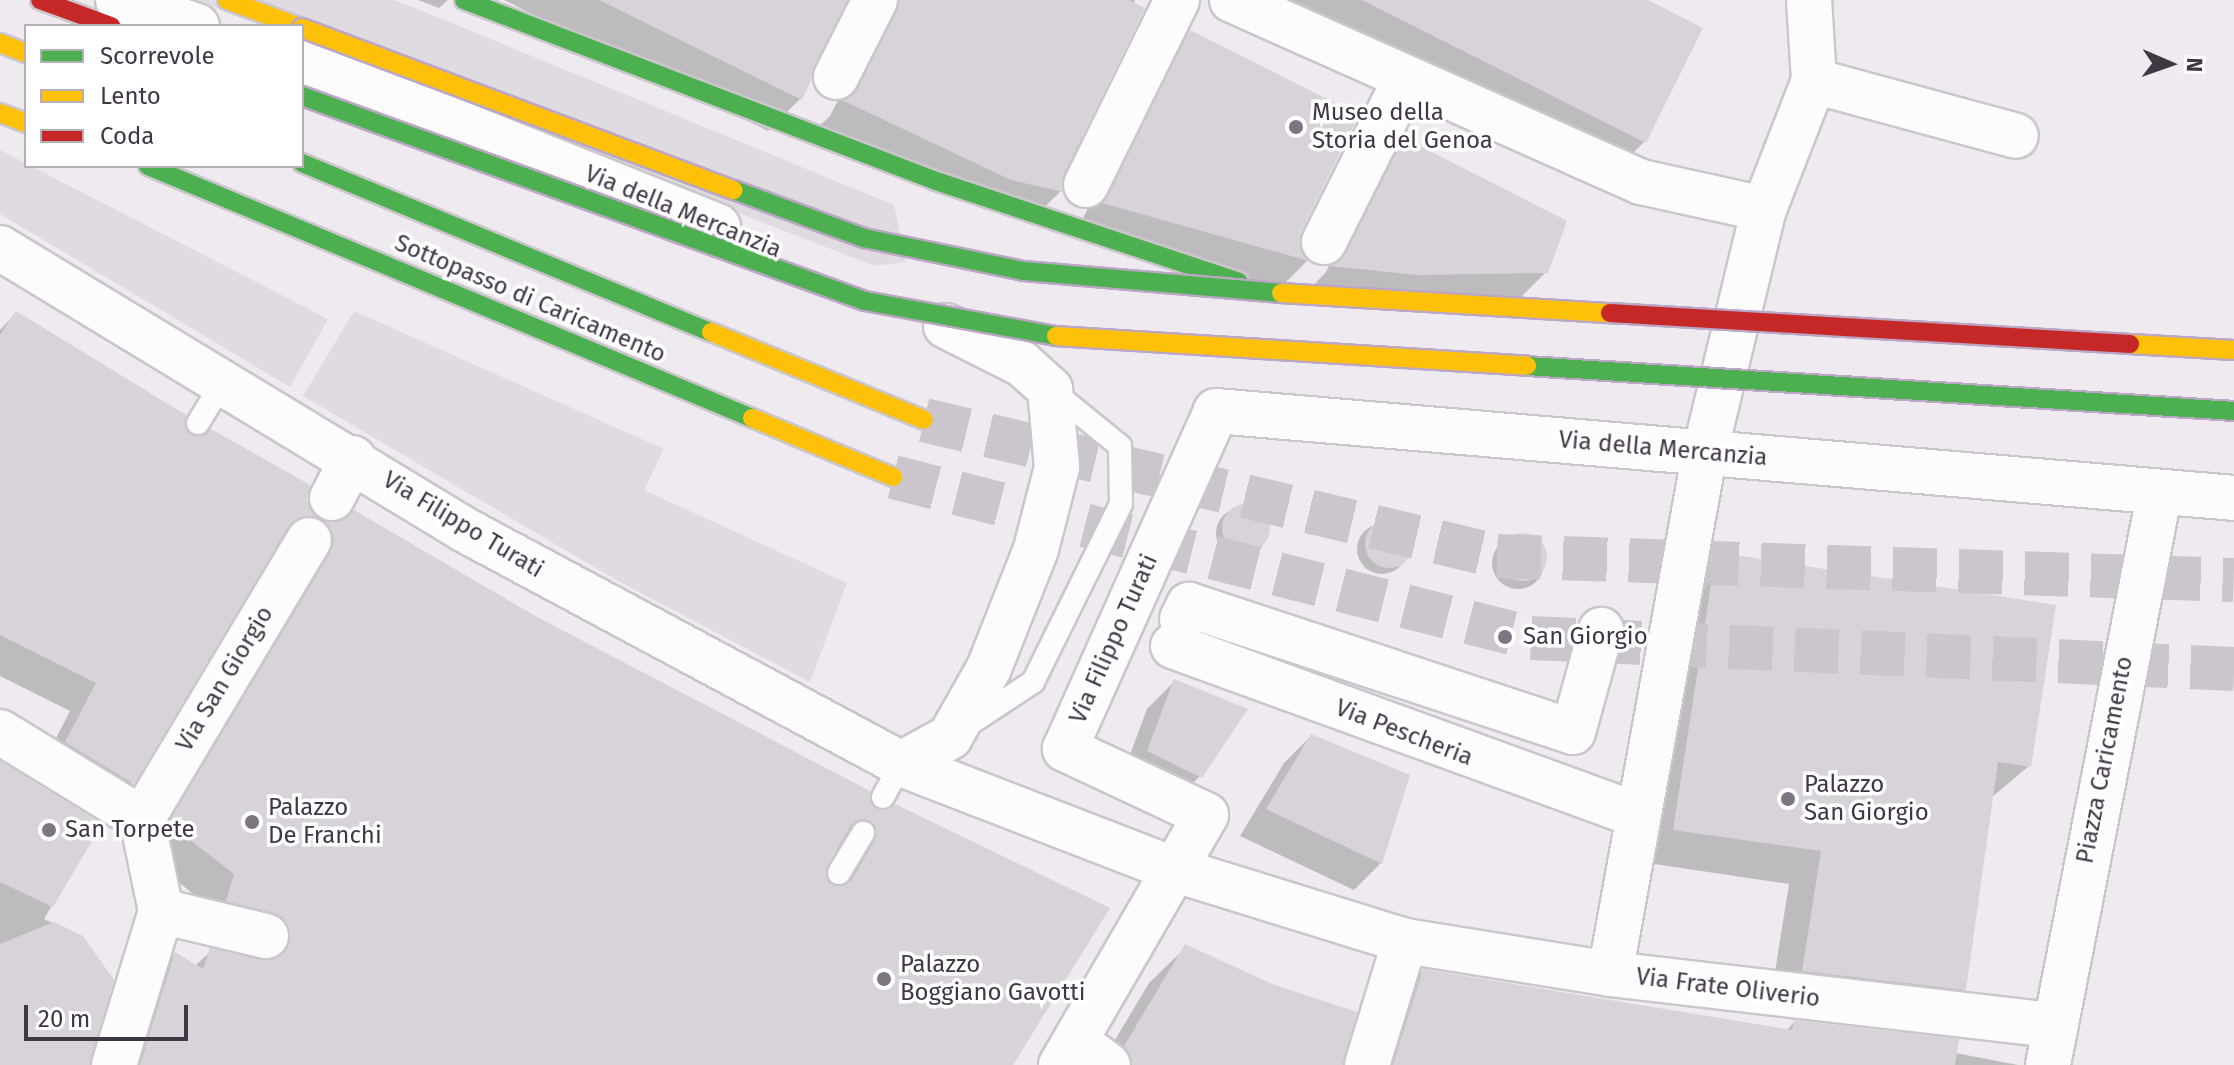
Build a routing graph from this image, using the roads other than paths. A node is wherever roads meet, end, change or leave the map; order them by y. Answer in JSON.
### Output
{"nodes":[{"id":1,"x":40,"y":0,"type":"edge"},
{"id":2,"x":118,"y":0,"type":"edge"},
{"id":3,"x":227,"y":0,"type":"edge"},
{"id":4,"x":464,"y":0,"type":"edge"},
{"id":5,"x":875,"y":0,"type":"edge"},
{"id":6,"x":1177,"y":0,"type":"edge"},
{"id":7,"x":1232,"y":0,"type":"edge"},
{"id":8,"x":1809,"y":0,"type":"edge"},
{"id":9,"x":106,"y":24,"type":"edge"},
{"id":10,"x":191,"y":24,"type":"edge"},
{"id":11,"x":291,"y":24,"type":"edge"},
{"id":12,"x":304,"y":29,"type":"edge"},
{"id":13,"x":0,"y":43,"type":"edge"},
{"id":14,"x":24,"y":52,"type":"edge"},
{"id":15,"x":304,"y":61,"type":"edge"},
{"id":16,"x":836,"y":77,"type":"dead end"},
{"id":17,"x":1406,"y":78,"type":"junction"},
{"id":18,"x":1814,"y":81,"type":"junction"},
{"id":19,"x":304,"y":97,"type":"edge"},
{"id":20,"x":0,"y":113,"type":"edge"},
{"id":21,"x":24,"y":122,"type":"edge"},
{"id":22,"x":2016,"y":136,"type":"dead end"},
{"id":23,"x":304,"y":164,"type":"edge"},
{"id":24,"x":153,"y":168,"type":"edge"},
{"id":25,"x":1086,"y":185,"type":"dead end"},
{"id":26,"x":1764,"y":209,"type":"junction"},
{"id":27,"x":1324,"y":242,"type":"dead end"},
{"id":28,"x":17,"y":259,"type":"edge"},
{"id":29,"x":1276,"y":293,"type":"junction"},
{"id":30,"x":2234,"y":350,"type":"edge"},
{"id":31,"x":223,"y":382,"type":"junction"},
{"id":32,"x":1050,"y":389,"type":"junction"},
{"id":33,"x":1216,"y":411,"type":"joint"},
{"id":34,"x":2234,"y":411,"type":"edge"},
{"id":35,"x":924,"y":420,"type":"tunnel mouth"},
{"id":36,"x":198,"y":423,"type":"dead end"},
{"id":37,"x":1705,"y":452,"type":"junction"},
{"id":38,"x":353,"y":458,"type":"junction"},
{"id":39,"x":893,"y":477,"type":"tunnel mouth"},
{"id":40,"x":2159,"y":496,"type":"junction"},
{"id":41,"x":332,"y":498,"type":"dead end"},
{"id":42,"x":2234,"y":498,"type":"edge"},
{"id":43,"x":309,"y":540,"type":"dead end"},
{"id":44,"x":1601,"y":630,"type":"dead end"},
{"id":45,"x":0,"y":732,"type":"edge"},
{"id":46,"x":950,"y":737,"type":"junction"},
{"id":47,"x":892,"y":781,"type":"junction"},
{"id":48,"x":1637,"y":815,"type":"junction"},
{"id":49,"x":142,"y":819,"type":"junction"},
{"id":50,"x":863,"y":833,"type":"dead end"},
{"id":51,"x":1176,"y":870,"type":"junction"},
{"id":52,"x":839,"y":873,"type":"dead end"},
{"id":53,"x":161,"y":911,"type":"junction"},
{"id":54,"x":266,"y":936,"type":"dead end"},
{"id":55,"x":1405,"y":941,"type":"junction"},
{"id":56,"x":1610,"y":974,"type":"junction"},
{"id":57,"x":2050,"y":1045,"type":"edge"},
{"id":58,"x":1082,"y":1057,"type":"edge"},
{"id":59,"x":114,"y":1065,"type":"edge"},
{"id":60,"x":1367,"y":1065,"type":"edge"}],
"edges":[{"from":1,"to":9,"type":"main road"},
{"from":2,"to":10,"type":"street"},
{"from":3,"to":11,"type":"main road"},
{"from":4,"to":29,"type":"main road","bridge":true},
{"from":5,"to":16,"type":"street"},
{"from":6,"to":25,"type":"street"},
{"from":7,"to":17,"type":"street"},
{"from":8,"to":18,"type":"street"},
{"from":12,"to":29,"type":"main road","bridge":true},
{"from":13,"to":14,"type":"main road"},
{"from":15,"to":32,"type":"street","name":"Via della Mercanzia"},
{"from":17,"to":26,"type":"street"},
{"from":17,"to":27,"type":"street"},
{"from":18,"to":22,"type":"street"},
{"from":18,"to":26,"type":"street"},
{"from":19,"to":34,"type":"main road","bridge":true},
{"from":20,"to":21,"type":"main road"},
{"from":23,"to":35,"type":"main road","name":"Sottopasso di Caricamento"},
{"from":24,"to":39,"type":"main road","name":"Sottopasso di Caricamento"},
{"from":26,"to":37,"type":"street"},
{"from":28,"to":31,"type":"street","name":"Via Filippo Turati"},
{"from":29,"to":30,"type":"main road","bridge":true},
{"from":31,"to":36,"type":"lane"},
{"from":31,"to":38,"type":"street","name":"Via Filippo Turati"},
{"from":32,"to":46,"type":"street"},
{"from":32,"to":46,"type":"lane","name":"Via Filippo Turati"},
{"from":33,"to":37,"type":"street","name":"Via della Mercanzia"},
{"from":33,"to":51,"type":"street","name":"Via Filippo Turati"},
{"from":37,"to":40,"type":"street","name":"Via della Mercanzia"},
{"from":37,"to":48,"type":"street"},
{"from":38,"to":41,"type":"street"},
{"from":38,"to":47,"type":"street","name":"Via Filippo Turati"},
{"from":40,"to":42,"type":"street"},
{"from":40,"to":57,"type":"street","name":"Piazza Caricamento"},
{"from":43,"to":49,"type":"street","name":"Via San Giorgio"},
{"from":44,"to":48,"type":"street","name":"Via Pescheria"},
{"from":45,"to":49,"type":"street"},
{"from":46,"to":47,"type":"street","name":"Via Filippo Turati"},
{"from":47,"to":51,"type":"street","name":"Via Filippo Turati"},
{"from":48,"to":56,"type":"street"},
{"from":49,"to":53,"type":"street"},
{"from":50,"to":52,"type":"lane"},
{"from":51,"to":55,"type":"street","name":"Via Frate Oliverio"},
{"from":51,"to":58,"type":"street"},
{"from":53,"to":54,"type":"street"},
{"from":53,"to":59,"type":"street"},
{"from":55,"to":56,"type":"street","name":"Via Frate Oliverio"},
{"from":55,"to":60,"type":"street"},
{"from":56,"to":57,"type":"street","name":"Via Frate Oliverio"}]}
